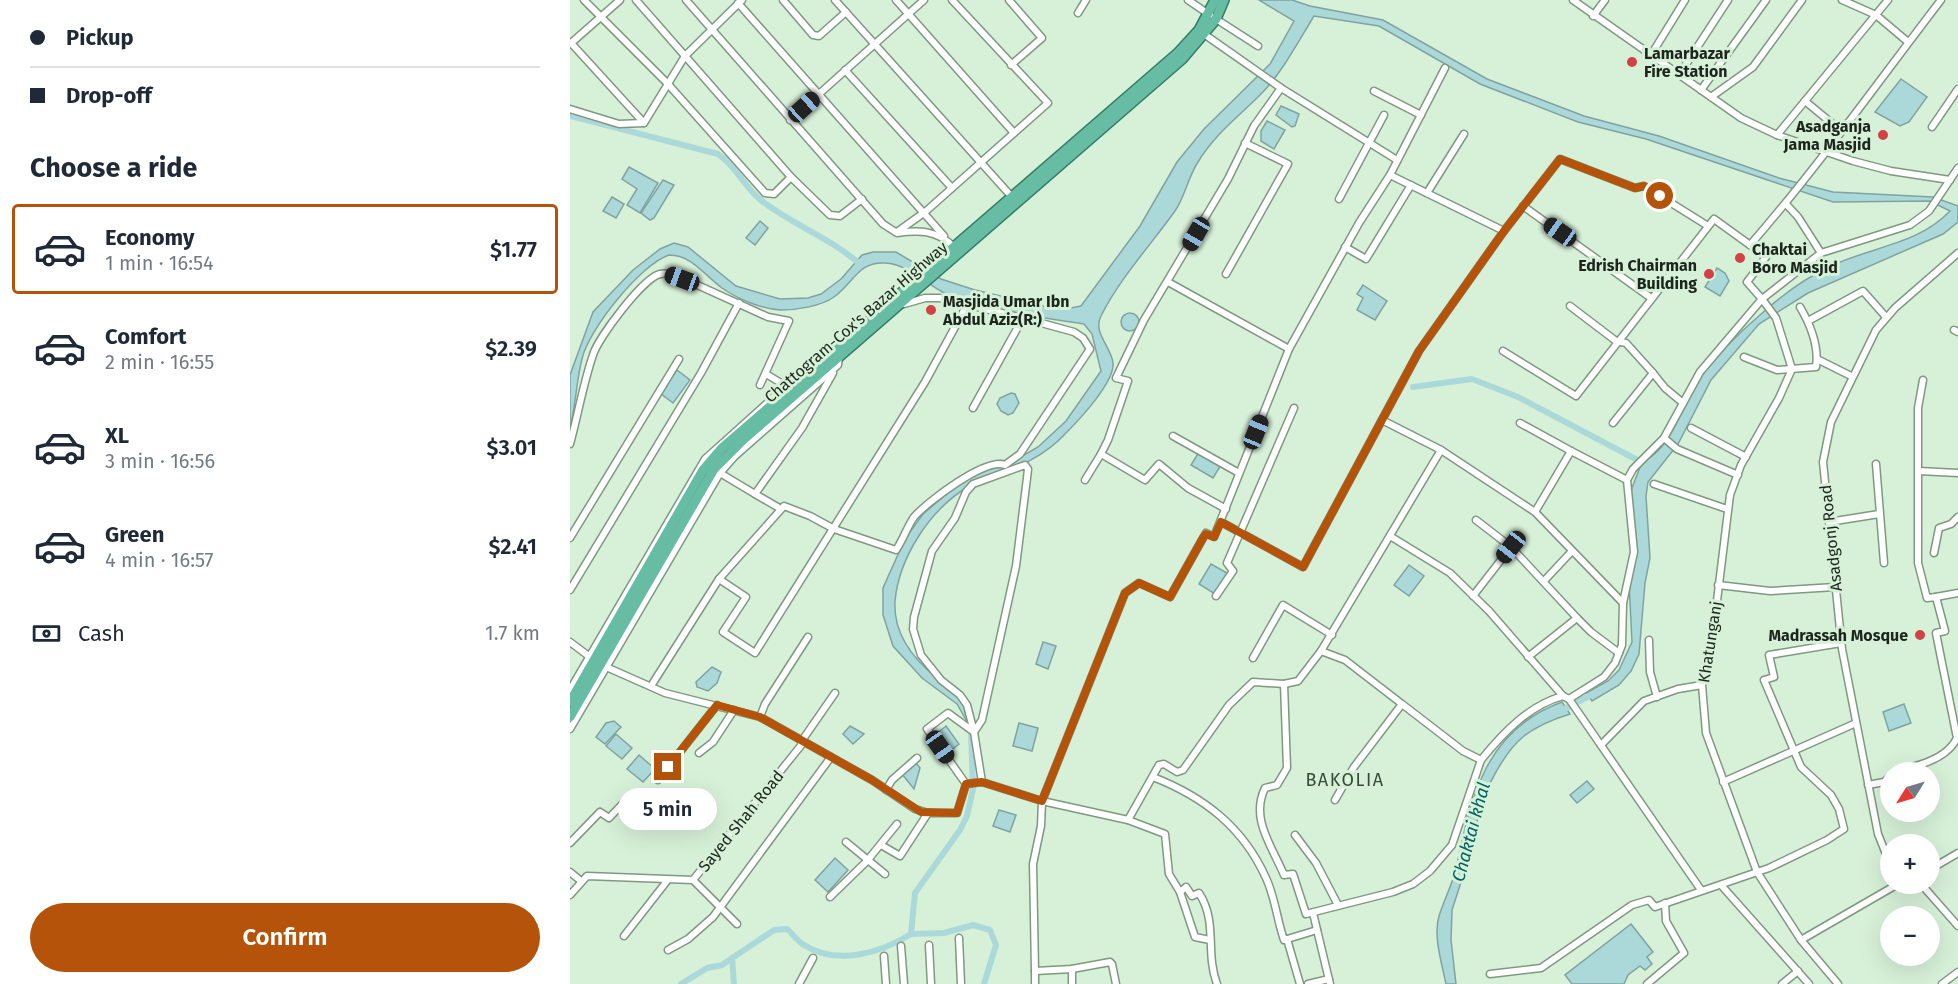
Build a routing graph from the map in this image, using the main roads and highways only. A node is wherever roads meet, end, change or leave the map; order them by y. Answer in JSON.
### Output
{"nodes":[{"id":1,"x":1215,"y":0,"type":"edge"},
{"id":2,"x":1224,"y":0,"type":"edge"},
{"id":3,"x":1213,"y":17,"type":"junction"},
{"id":4,"x":1092,"y":132,"type":"junction"},
{"id":5,"x":944,"y":260,"type":"junction"},
{"id":6,"x":905,"y":294,"type":"junction"},
{"id":7,"x":837,"y":357,"type":"junction"},
{"id":8,"x":570,"y":702,"type":"edge"},
{"id":9,"x":570,"y":717,"type":"edge"}],
"edges":[{"from":1,"to":3,"type":"highway","name":"Chattogram-Cox's Bazar Highway"},
{"from":2,"to":3,"type":"highway","name":"Chattogram-Cox's Bazar Highway"},
{"from":3,"to":4,"type":"highway","name":"Chattogram-Cox's Bazar Highway"},
{"from":3,"to":4,"type":"highway","name":"Chattogram-Cox's Bazar Highway"},
{"from":4,"to":5,"type":"highway","name":"Chattogram-Cox's Bazar Highway"},
{"from":4,"to":5,"type":"highway","name":"Chattogram-Cox's Bazar Highway"},
{"from":5,"to":6,"type":"highway","name":"Chattogram-Cox's Bazar Highway"},
{"from":6,"to":7,"type":"highway","name":"Chattogram-Cox's Bazar Highway"},
{"from":6,"to":7,"type":"highway","name":"Chattogram-Cox's Bazar Highway"},
{"from":7,"to":8,"type":"highway","name":"Chattogram-Cox's Bazar Highway"},
{"from":7,"to":9,"type":"highway","name":"Chattogram-Cox's Bazar Highway"}]}
